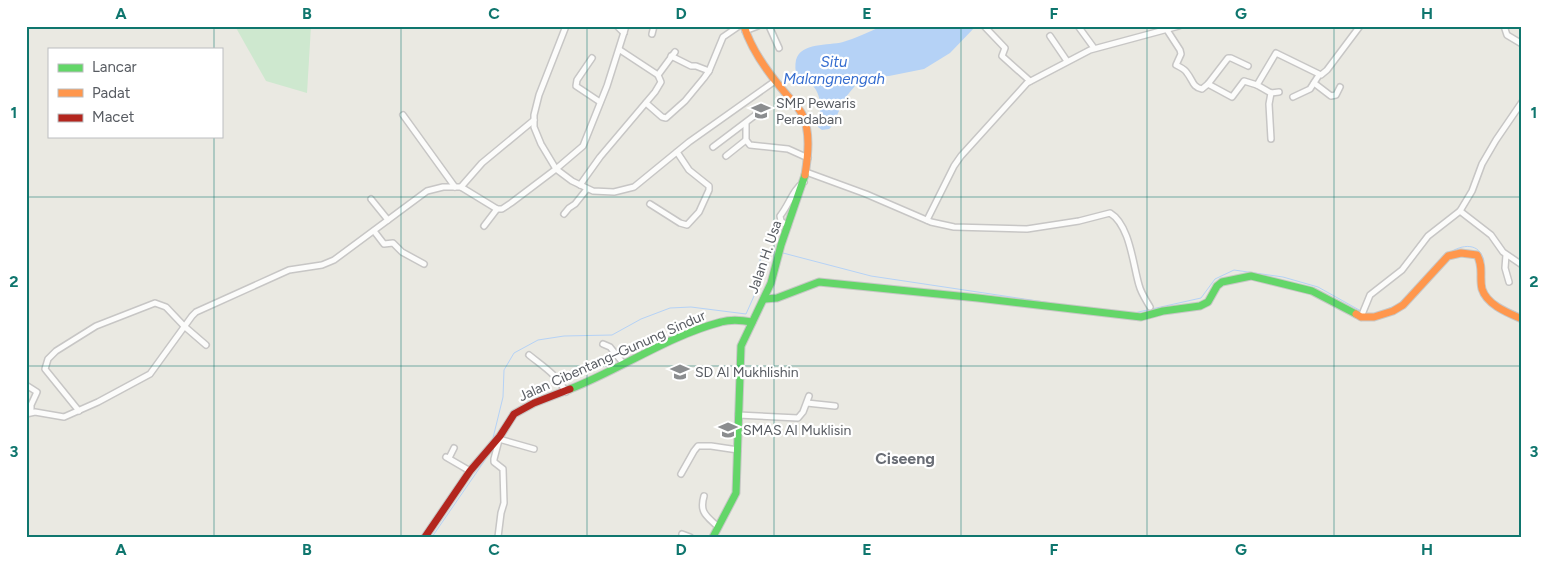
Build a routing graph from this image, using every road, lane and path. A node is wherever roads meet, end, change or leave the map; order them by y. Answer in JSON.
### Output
{"nodes":[{"id":1,"x":566,"y":26,"type":"edge"},
{"id":2,"x":617,"y":26,"type":"edge"},
{"id":3,"x":626,"y":26,"type":"edge"},
{"id":4,"x":654,"y":26,"type":"edge"},
{"id":5,"x":758,"y":26,"type":"edge"},
{"id":6,"x":769,"y":26,"type":"edge"},
{"id":7,"x":984,"y":26,"type":"edge"},
{"id":8,"x":1078,"y":26,"type":"edge"},
{"id":9,"x":1179,"y":26,"type":"edge"},
{"id":10,"x":1360,"y":26,"type":"edge"},
{"id":11,"x":1504,"y":26,"type":"edge"},
{"id":12,"x":742,"y":28,"type":"edge"},
{"id":13,"x":1167,"y":30,"type":"junction"},
{"id":14,"x":624,"y":32,"type":"junction"},
{"id":15,"x":652,"y":34,"type":"dead end"},
{"id":16,"x":1050,"y":36,"type":"dead end"},
{"id":17,"x":1522,"y":44,"type":"edge"},
{"id":18,"x":779,"y":48,"type":"dead end"},
{"id":19,"x":1094,"y":48,"type":"junction"},
{"id":20,"x":620,"y":50,"type":"junction"},
{"id":21,"x":592,"y":58,"type":"dead end"},
{"id":22,"x":1067,"y":60,"type":"junction"},
{"id":23,"x":1248,"y":66,"type":"dead end"},
{"id":24,"x":709,"y":71,"type":"junction"},
{"id":25,"x":1318,"y":74,"type":"junction"},
{"id":26,"x":658,"y":75,"type":"junction"},
{"id":27,"x":775,"y":81,"type":"junction"},
{"id":28,"x":1030,"y":81,"type":"junction"},
{"id":29,"x":1314,"y":83,"type":"junction"},
{"id":30,"x":1208,"y":84,"type":"junction"},
{"id":31,"x":1257,"y":85,"type":"junction"},
{"id":32,"x":1340,"y":87,"type":"dead end"},
{"id":33,"x":1279,"y":92,"type":"dead end"},
{"id":34,"x":1271,"y":93,"type":"junction"},
{"id":35,"x":1293,"y":97,"type":"dead end"},
{"id":36,"x":600,"y":102,"type":"junction"},
{"id":37,"x":1522,"y":102,"type":"edge"},
{"id":38,"x":646,"y":103,"type":"junction"},
{"id":39,"x":758,"y":113,"type":"dead end"},
{"id":40,"x":403,"y":115,"type":"dead end"},
{"id":41,"x":534,"y":120,"type":"junction"},
{"id":42,"x":746,"y":122,"type":"junction"},
{"id":43,"x":1271,"y":139,"type":"dead end"},
{"id":44,"x":746,"y":140,"type":"junction"},
{"id":45,"x":713,"y":147,"type":"dead end"},
{"id":46,"x":677,"y":152,"type":"junction"},
{"id":47,"x":726,"y":156,"type":"dead end"},
{"id":48,"x":808,"y":158,"type":"junction"},
{"id":49,"x":556,"y":169,"type":"junction"},
{"id":50,"x":806,"y":172,"type":"junction"},
{"id":51,"x":804,"y":181,"type":"junction"},
{"id":52,"x":580,"y":185,"type":"junction"},
{"id":53,"x":455,"y":187,"type":"junction"},
{"id":54,"x":462,"y":187,"type":"junction"},
{"id":55,"x":587,"y":189,"type":"junction"},
{"id":56,"x":371,"y":198,"type":"dead end"},
{"id":57,"x":650,"y":204,"type":"dead end"},
{"id":58,"x":497,"y":209,"type":"junction"},
{"id":59,"x":1460,"y":211,"type":"junction"},
{"id":60,"x":564,"y":214,"type":"dead end"},
{"id":61,"x":388,"y":220,"type":"junction"},
{"id":62,"x":926,"y":220,"type":"junction"},
{"id":63,"x":484,"y":226,"type":"dead end"},
{"id":64,"x":788,"y":226,"type":"junction"},
{"id":65,"x":374,"y":231,"type":"junction"},
{"id":66,"x":1506,"y":255,"type":"junction"},
{"id":67,"x":424,"y":264,"type":"dead end"},
{"id":68,"x":1522,"y":265,"type":"edge"},
{"id":69,"x":1509,"y":282,"type":"dead end"},
{"id":70,"x":764,"y":299,"type":"junction"},
{"id":71,"x":1150,"y":307,"type":"dead end"},
{"id":72,"x":1361,"y":317,"type":"junction"},
{"id":73,"x":1522,"y":320,"type":"edge"},
{"id":74,"x":752,"y":322,"type":"junction"},
{"id":75,"x":184,"y":326,"type":"junction"},
{"id":76,"x":603,"y":344,"type":"dead end"},
{"id":77,"x":206,"y":345,"type":"dead end"},
{"id":78,"x":529,"y":355,"type":"dead end"},
{"id":79,"x":623,"y":363,"type":"junction"},
{"id":80,"x":26,"y":385,"type":"edge"},
{"id":81,"x":566,"y":392,"type":"junction"},
{"id":82,"x":808,"y":396,"type":"dead end"},
{"id":83,"x":807,"y":403,"type":"junction"},
{"id":84,"x":835,"y":406,"type":"dead end"},
{"id":85,"x":79,"y":411,"type":"junction"},
{"id":86,"x":29,"y":413,"type":"edge"},
{"id":87,"x":738,"y":415,"type":"junction"},
{"id":88,"x":498,"y":438,"type":"junction"},
{"id":89,"x":454,"y":448,"type":"dead end"},
{"id":90,"x":534,"y":449,"type":"dead end"},
{"id":91,"x":738,"y":450,"type":"junction"},
{"id":92,"x":470,"y":471,"type":"junction"},
{"id":93,"x":681,"y":474,"type":"dead end"},
{"id":94,"x":704,"y":496,"type":"dead end"},
{"id":95,"x":718,"y":527,"type":"junction"},
{"id":96,"x":682,"y":534,"type":"dead end"},
{"id":97,"x":426,"y":537,"type":"edge"},
{"id":98,"x":498,"y":537,"type":"edge"},
{"id":99,"x":690,"y":537,"type":"edge"},
{"id":100,"x":713,"y":537,"type":"edge"}],
"edges":[{"from":1,"to":41,"type":"street"},
{"from":2,"to":14,"type":"street"},
{"from":3,"to":14,"type":"street"},
{"from":4,"to":15,"type":"street"},
{"from":5,"to":12,"type":"street"},
{"from":6,"to":18,"type":"street"},
{"from":7,"to":28,"type":"street"},
{"from":8,"to":19,"type":"street"},
{"from":9,"to":13,"type":"street"},
{"from":10,"to":25,"type":"street"},
{"from":11,"to":17,"type":"street"},
{"from":12,"to":24,"type":"street"},
{"from":12,"to":27,"type":"street","name":"Jalan H. Usa"},
{"from":13,"to":19,"type":"street"},
{"from":13,"to":30,"type":"street"},
{"from":14,"to":20,"type":"street"},
{"from":16,"to":22,"type":"street"},
{"from":19,"to":22,"type":"street"},
{"from":20,"to":26,"type":"street"},
{"from":20,"to":36,"type":"street"},
{"from":21,"to":36,"type":"street"},
{"from":22,"to":28,"type":"street"},
{"from":23,"to":30,"type":"street"},
{"from":24,"to":26,"type":"street"},
{"from":24,"to":38,"type":"street"},
{"from":25,"to":29,"type":"street"},
{"from":25,"to":31,"type":"street"},
{"from":26,"to":38,"type":"street"},
{"from":27,"to":46,"type":"street"},
{"from":27,"to":48,"type":"street","name":"Jalan H. Usa"},
{"from":28,"to":62,"type":"street"},
{"from":29,"to":32,"type":"street"},
{"from":29,"to":35,"type":"street"},
{"from":30,"to":31,"type":"street"},
{"from":31,"to":34,"type":"street"},
{"from":33,"to":34,"type":"street"},
{"from":34,"to":43,"type":"street"},
{"from":36,"to":49,"type":"street"},
{"from":37,"to":59,"type":"street"},
{"from":38,"to":52,"type":"street"},
{"from":39,"to":42,"type":"street"},
{"from":40,"to":53,"type":"street"},
{"from":41,"to":49,"type":"street"},
{"from":41,"to":54,"type":"street"},
{"from":42,"to":44,"type":"street"},
{"from":42,"to":45,"type":"street"},
{"from":44,"to":47,"type":"street"},
{"from":44,"to":48,"type":"street"},
{"from":46,"to":55,"type":"street"},
{"from":46,"to":57,"type":"street"},
{"from":48,"to":50,"type":"street","name":"Jalan H. Usa"},
{"from":49,"to":52,"type":"street"},
{"from":49,"to":58,"type":"street"},
{"from":50,"to":51,"type":"street","name":"Jalan H. Usa"},
{"from":50,"to":62,"type":"street"},
{"from":51,"to":64,"type":"street","name":"Jalan H. Usa"},
{"from":51,"to":64,"type":"street"},
{"from":52,"to":55,"type":"street"},
{"from":53,"to":54,"type":"street"},
{"from":53,"to":61,"type":"street"},
{"from":54,"to":58,"type":"street"},
{"from":55,"to":60,"type":"street"},
{"from":56,"to":61,"type":"street"},
{"from":58,"to":63,"type":"street"},
{"from":59,"to":66,"type":"street"},
{"from":59,"to":72,"type":"street"},
{"from":61,"to":65,"type":"street"},
{"from":62,"to":71,"type":"street"},
{"from":64,"to":70,"type":"street","name":"Jalan H. Usa"},
{"from":65,"to":67,"type":"street"},
{"from":65,"to":75,"type":"street"},
{"from":66,"to":68,"type":"street"},
{"from":66,"to":69,"type":"street"},
{"from":70,"to":72,"type":"street"},
{"from":70,"to":74,"type":"street","name":"Jalan H. Usa"},
{"from":72,"to":73,"type":"street"},
{"from":74,"to":79,"type":"street","name":"Jalan Cibentang–Gunung Sindur"},
{"from":74,"to":87,"type":"street","name":"Jalan H. Usa"},
{"from":75,"to":77,"type":"street"},
{"from":75,"to":85,"type":"street"},
{"from":75,"to":85,"type":"street"},
{"from":76,"to":79,"type":"street"},
{"from":78,"to":81,"type":"street"},
{"from":79,"to":81,"type":"street","name":"Jalan Cibentang–Gunung Sindur"},
{"from":80,"to":86,"type":"street"},
{"from":81,"to":88,"type":"street","name":"Jalan Cibentang–Gunung Sindur"},
{"from":82,"to":83,"type":"street"},
{"from":83,"to":84,"type":"street"},
{"from":83,"to":87,"type":"street"},
{"from":85,"to":86,"type":"street"},
{"from":87,"to":91,"type":"street","name":"Jalan H. Usa"},
{"from":88,"to":90,"type":"street"},
{"from":88,"to":92,"type":"street","name":"Jalan Cibentang–Gunung Sindur"},
{"from":88,"to":98,"type":"street"},
{"from":89,"to":92,"type":"street"},
{"from":91,"to":93,"type":"street"},
{"from":91,"to":95,"type":"street","name":"Jalan H. Usa"},
{"from":92,"to":97,"type":"street"},
{"from":94,"to":95,"type":"street"},
{"from":95,"to":100,"type":"street","name":"Jalan H. Usa"},
{"from":96,"to":99,"type":"street"}]}
